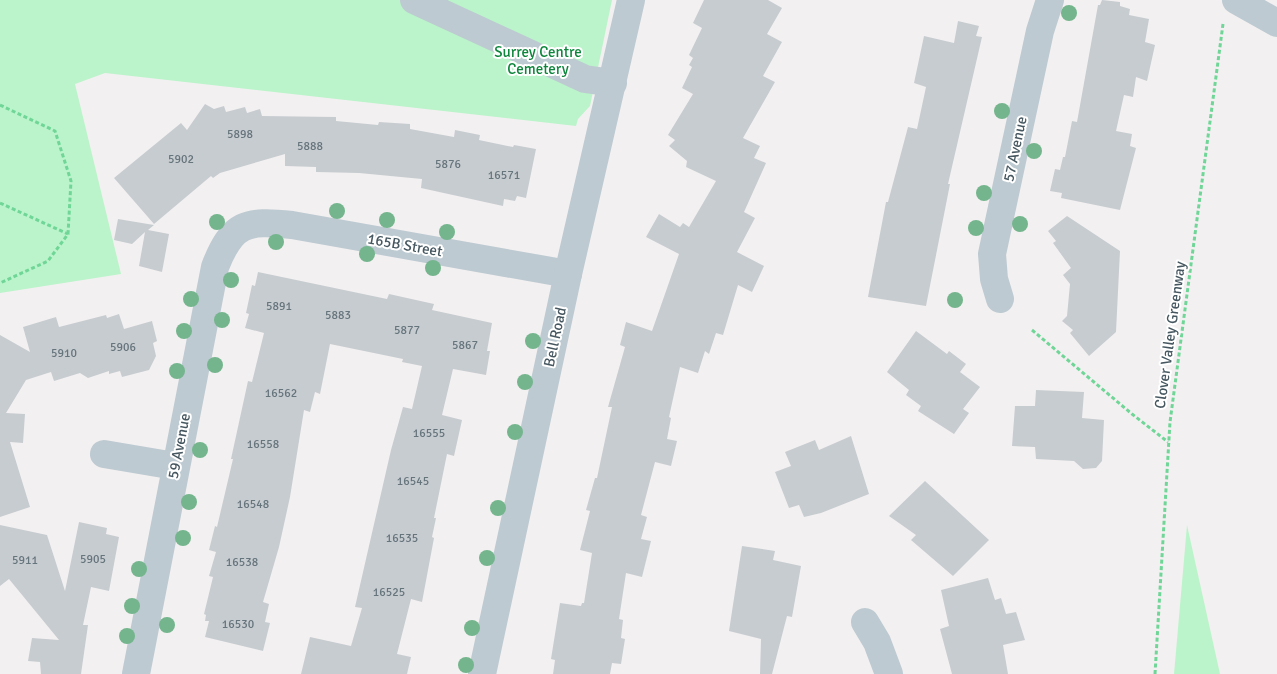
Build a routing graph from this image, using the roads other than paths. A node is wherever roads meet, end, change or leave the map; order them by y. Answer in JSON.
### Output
{"nodes":[{"id":1,"x":414,"y":0,"type":"edge"},
{"id":2,"x":631,"y":0,"type":"edge"},
{"id":3,"x":1050,"y":0,"type":"edge"},
{"id":4,"x":1230,"y":9,"type":"edge"},
{"id":5,"x":1277,"y":23,"type":"edge"},
{"id":6,"x":613,"y":83,"type":"junction"},
{"id":7,"x":242,"y":227,"type":"joint"},
{"id":8,"x":568,"y":274,"type":"junction"},
{"id":9,"x":1000,"y":300,"type":"dead end"},
{"id":10,"x":104,"y":454,"type":"dead end"},
{"id":11,"x":174,"y":466,"type":"junction"},
{"id":12,"x":865,"y":622,"type":"dead end"},
{"id":13,"x":136,"y":674,"type":"edge"},
{"id":14,"x":482,"y":674,"type":"edge"},
{"id":15,"x":889,"y":674,"type":"edge"}],
"edges":[{"from":1,"to":6,"type":"street"},
{"from":2,"to":6,"type":"street","name":"Bell Road"},
{"from":3,"to":9,"type":"street","name":"57 Avenue"},
{"from":4,"to":5,"type":"street"},
{"from":6,"to":8,"type":"street","name":"Bell Road"},
{"from":7,"to":8,"type":"street","name":"165B Street"},
{"from":7,"to":11,"type":"street","name":"59 Avenue"},
{"from":8,"to":14,"type":"street","name":"Bell Road"},
{"from":10,"to":11,"type":"street"},
{"from":11,"to":13,"type":"street","name":"59 Avenue"},
{"from":12,"to":15,"type":"street"}]}
